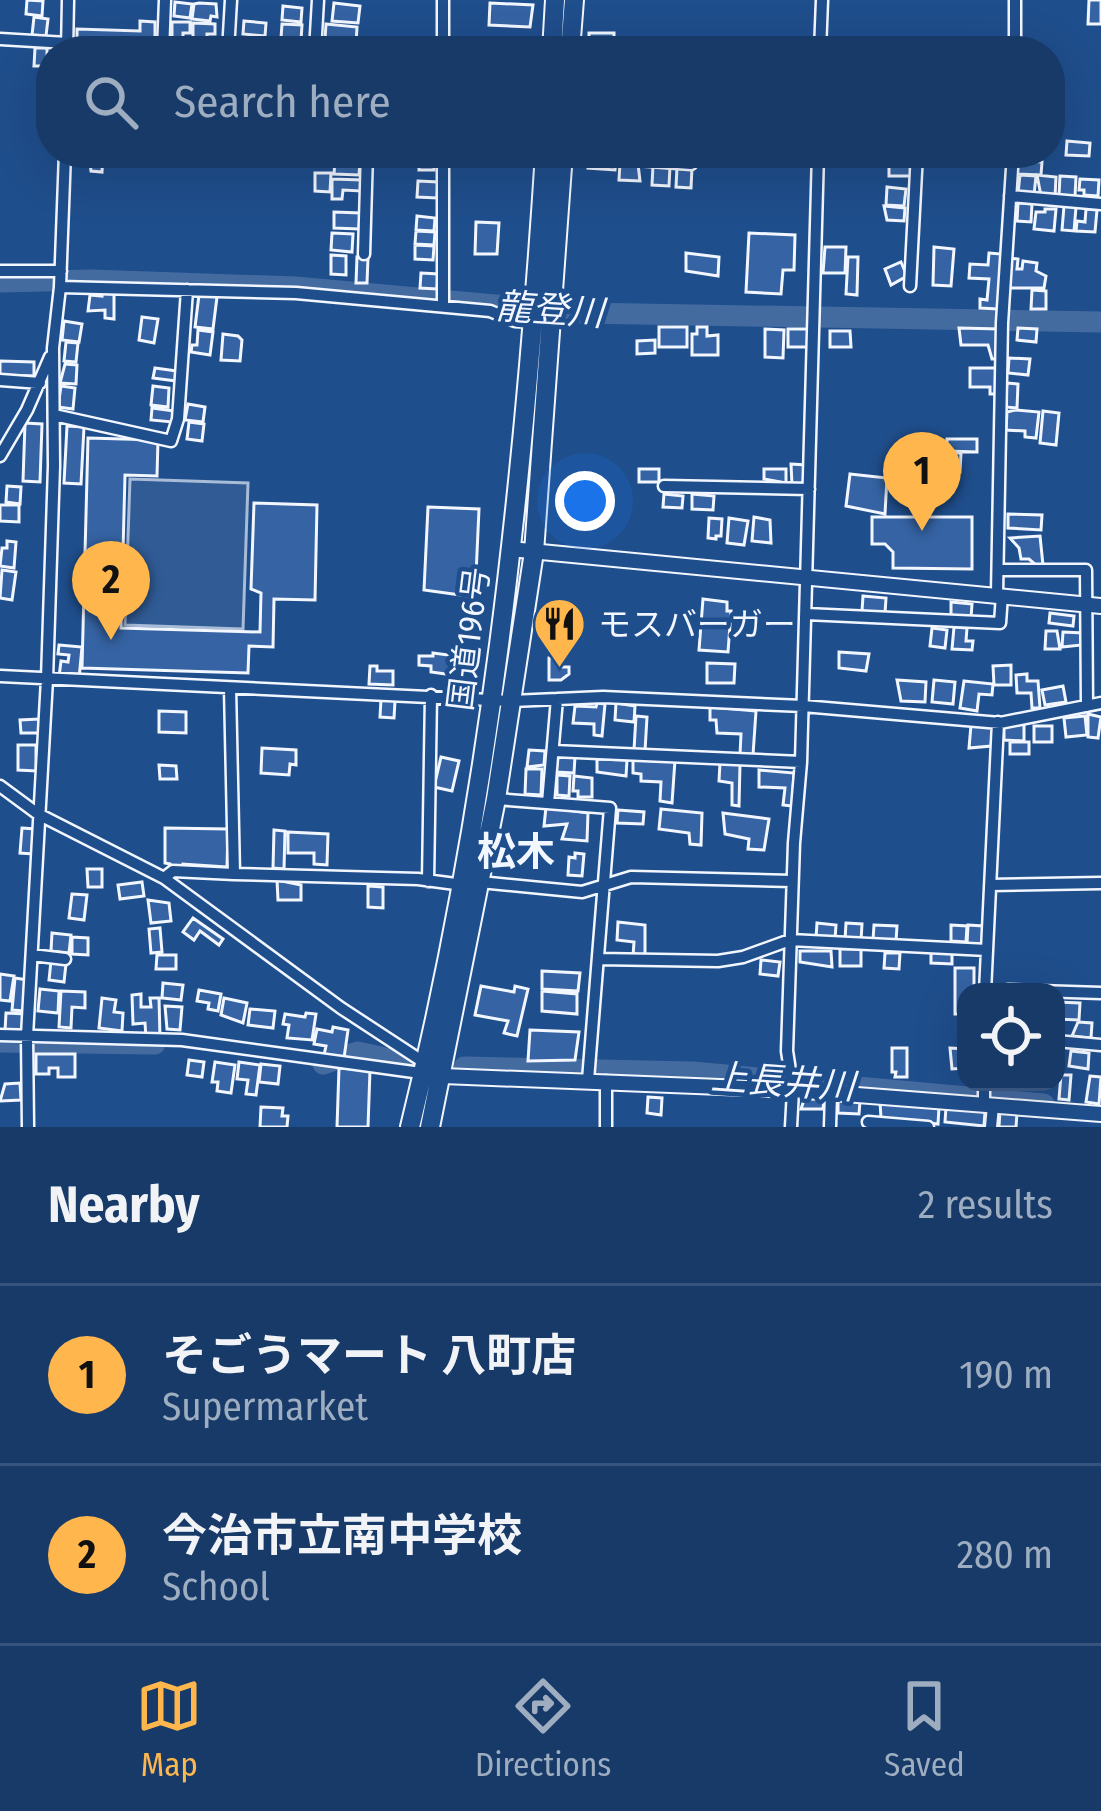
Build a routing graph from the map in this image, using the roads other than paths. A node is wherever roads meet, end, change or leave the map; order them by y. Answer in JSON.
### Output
{"nodes":[{"id":1,"x":68,"y":0,"type":"edge"},
{"id":2,"x":165,"y":0,"type":"edge"},
{"id":3,"x":231,"y":0,"type":"edge"},
{"id":4,"x":318,"y":0,"type":"edge"},
{"id":5,"x":443,"y":0,"type":"edge"},
{"id":6,"x":555,"y":0,"type":"edge"},
{"id":7,"x":574,"y":0,"type":"edge"},
{"id":8,"x":822,"y":0,"type":"edge"},
{"id":9,"x":1016,"y":0,"type":"edge"},
{"id":10,"x":67,"y":36,"type":"edge"},
{"id":11,"x":164,"y":36,"type":"edge"},
{"id":12,"x":229,"y":36,"type":"edge"},
{"id":13,"x":316,"y":36,"type":"edge"},
{"id":14,"x":443,"y":36,"type":"edge"},
{"id":15,"x":553,"y":36,"type":"edge"},
{"id":16,"x":571,"y":36,"type":"edge"},
{"id":17,"x":821,"y":36,"type":"edge"},
{"id":18,"x":1015,"y":36,"type":"edge"},
{"id":19,"x":0,"y":39,"type":"edge"},
{"id":20,"x":36,"y":43,"type":"edge"},
{"id":21,"x":64,"y":168,"type":"edge"},
{"id":22,"x":367,"y":168,"type":"edge"},
{"id":23,"x":443,"y":168,"type":"edge"},
{"id":24,"x":545,"y":168,"type":"edge"},
{"id":25,"x":561,"y":168,"type":"edge"},
{"id":26,"x":818,"y":168,"type":"edge"},
{"id":27,"x":916,"y":168,"type":"edge"},
{"id":28,"x":1011,"y":168,"type":"edge"},
{"id":29,"x":1010,"y":196,"type":"junction"},
{"id":30,"x":1101,"y":204,"type":"edge"},
{"id":31,"x":364,"y":254,"type":"dead end"},
{"id":32,"x":0,"y":271,"type":"edge"},
{"id":33,"x":61,"y":271,"type":"junction"},
{"id":34,"x":910,"y":286,"type":"dead end"},
{"id":35,"x":60,"y":287,"type":"junction"},
{"id":36,"x":188,"y":290,"type":"junction"},
{"id":37,"x":545,"y":297,"type":"junction"},
{"id":38,"x":442,"y":306,"type":"junction"},
{"id":39,"x":543,"y":321,"type":"junction"},
{"id":40,"x":53,"y":348,"type":"junction"},
{"id":41,"x":0,"y":380,"type":"edge"},
{"id":42,"x":40,"y":383,"type":"junction"},
{"id":43,"x":54,"y":415,"type":"junction"},
{"id":44,"x":0,"y":457,"type":"edge"},
{"id":45,"x":664,"y":486,"type":"dead end"},
{"id":46,"x":809,"y":490,"type":"junction"},
{"id":47,"x":510,"y":549,"type":"junction"},
{"id":48,"x":533,"y":552,"type":"junction"},
{"id":49,"x":998,"y":570,"type":"junction"},
{"id":50,"x":807,"y":578,"type":"junction"},
{"id":51,"x":1000,"y":595,"type":"junction"},
{"id":52,"x":1094,"y":606,"type":"edge"},
{"id":53,"x":806,"y":614,"type":"junction"},
{"id":54,"x":0,"y":676,"type":"edge"},
{"id":55,"x":47,"y":679,"type":"junction"},
{"id":56,"x":230,"y":688,"type":"junction"},
{"id":57,"x":431,"y":695,"type":"junction"},
{"id":58,"x":557,"y":699,"type":"junction"},
{"id":59,"x":502,"y":700,"type":"junction"},
{"id":60,"x":1101,"y":704,"type":"edge"},
{"id":61,"x":803,"y":706,"type":"junction"},
{"id":62,"x":1087,"y":706,"type":"junction"},
{"id":63,"x":998,"y":722,"type":"junction"},
{"id":64,"x":554,"y":751,"type":"junction"},
{"id":65,"x":802,"y":762,"type":"junction"},
{"id":66,"x":0,"y":786,"type":"edge"},
{"id":67,"x":496,"y":800,"type":"junction"},
{"id":68,"x":548,"y":802,"type":"junction"},
{"id":69,"x":38,"y":814,"type":"junction"},
{"id":70,"x":234,"y":874,"type":"junction"},
{"id":71,"x":164,"y":878,"type":"junction"},
{"id":72,"x":428,"y":880,"type":"junction"},
{"id":73,"x":792,"y":881,"type":"junction"},
{"id":74,"x":472,"y":883,"type":"junction"},
{"id":75,"x":1101,"y":883,"type":"edge"},
{"id":76,"x":991,"y":884,"type":"junction"},
{"id":77,"x":604,"y":885,"type":"junction"},
{"id":78,"x":790,"y":940,"type":"junction"},
{"id":79,"x":987,"y":950,"type":"junction"},
{"id":80,"x":32,"y":955,"type":"junction"},
{"id":81,"x":65,"y":959,"type":"dead end"},
{"id":82,"x":598,"y":959,"type":"junction"},
{"id":83,"x":985,"y":983,"type":"edge"},
{"id":84,"x":1065,"y":992,"type":"edge"},
{"id":85,"x":1101,"y":993,"type":"edge"},
{"id":86,"x":0,"y":1035,"type":"edge"},
{"id":87,"x":27,"y":1036,"type":"junction"},
{"id":88,"x":1065,"y":1042,"type":"edge"},
{"id":89,"x":1101,"y":1045,"type":"edge"},
{"id":90,"x":431,"y":1070,"type":"junction"},
{"id":91,"x":588,"y":1080,"type":"junction"},
{"id":92,"x":606,"y":1081,"type":"junction"},
{"id":93,"x":793,"y":1090,"type":"junction"},
{"id":94,"x":986,"y":1091,"type":"edge"},
{"id":95,"x":831,"y":1093,"type":"junction"},
{"id":96,"x":869,"y":1096,"type":"junction"},
{"id":97,"x":988,"y":1105,"type":"junction"},
{"id":98,"x":1101,"y":1114,"type":"edge"},
{"id":99,"x":868,"y":1125,"type":"edge"},
{"id":100,"x":28,"y":1127,"type":"edge"},
{"id":101,"x":410,"y":1127,"type":"edge"},
{"id":102,"x":430,"y":1127,"type":"edge"},
{"id":103,"x":605,"y":1127,"type":"edge"},
{"id":104,"x":791,"y":1127,"type":"edge"},
{"id":105,"x":830,"y":1127,"type":"edge"},
{"id":106,"x":928,"y":1127,"type":"edge"},
{"id":107,"x":991,"y":1127,"type":"edge"}],
"edges":[{"from":1,"to":10,"type":"street"},
{"from":2,"to":11,"type":"street"},
{"from":3,"to":12,"type":"street"},
{"from":4,"to":13,"type":"street"},
{"from":5,"to":14,"type":"street"},
{"from":6,"to":15,"type":"highway"},
{"from":7,"to":16,"type":"highway"},
{"from":8,"to":17,"type":"street"},
{"from":9,"to":18,"type":"street"},
{"from":19,"to":20,"type":"street"},
{"from":21,"to":33,"type":"street"},
{"from":22,"to":31,"type":"street"},
{"from":23,"to":38,"type":"street"},
{"from":24,"to":37,"type":"highway","name":"国道196号"},
{"from":25,"to":37,"type":"highway","name":"国道196号"},
{"from":26,"to":46,"type":"street"},
{"from":27,"to":34,"type":"street"},
{"from":28,"to":29,"type":"street"},
{"from":29,"to":30,"type":"street"},
{"from":29,"to":49,"type":"street"},
{"from":32,"to":33,"type":"street"},
{"from":33,"to":35,"type":"street"},
{"from":35,"to":36,"type":"street"},
{"from":35,"to":40,"type":"street"},
{"from":36,"to":38,"type":"street"},
{"from":36,"to":43,"type":"street"},
{"from":37,"to":39,"type":"highway","name":"国道196号"},
{"from":38,"to":39,"type":"street"},
{"from":39,"to":47,"type":"highway","name":"国道196号"},
{"from":39,"to":48,"type":"highway","name":"国道196号"},
{"from":40,"to":42,"type":"street"},
{"from":40,"to":43,"type":"street"},
{"from":41,"to":42,"type":"street"},
{"from":42,"to":44,"type":"street"},
{"from":43,"to":55,"type":"street"},
{"from":45,"to":46,"type":"street"},
{"from":46,"to":50,"type":"street"},
{"from":47,"to":48,"type":"street"},
{"from":47,"to":59,"type":"highway","name":"国道196号"},
{"from":48,"to":50,"type":"street"},
{"from":48,"to":59,"type":"highway","name":"国道196号"},
{"from":49,"to":51,"type":"street"},
{"from":49,"to":52,"type":"street"},
{"from":50,"to":51,"type":"street"},
{"from":50,"to":53,"type":"street"},
{"from":51,"to":52,"type":"street"},
{"from":51,"to":53,"type":"street"},
{"from":52,"to":62,"type":"street"},
{"from":53,"to":61,"type":"street"},
{"from":54,"to":55,"type":"street"},
{"from":55,"to":56,"type":"street"},
{"from":55,"to":69,"type":"street"},
{"from":56,"to":57,"type":"street"},
{"from":56,"to":70,"type":"street"},
{"from":57,"to":59,"type":"street"},
{"from":57,"to":72,"type":"street"},
{"from":58,"to":59,"type":"street"},
{"from":58,"to":61,"type":"street"},
{"from":58,"to":64,"type":"street"},
{"from":59,"to":67,"type":"highway","name":"国道196号"},
{"from":59,"to":74,"type":"highway","name":"国道196号"},
{"from":60,"to":62,"type":"street"},
{"from":61,"to":63,"type":"street"},
{"from":61,"to":65,"type":"street"},
{"from":62,"to":63,"type":"street"},
{"from":63,"to":76,"type":"street"},
{"from":64,"to":65,"type":"street"},
{"from":64,"to":68,"type":"street"},
{"from":65,"to":73,"type":"street"},
{"from":66,"to":69,"type":"street"},
{"from":67,"to":68,"type":"street"},
{"from":67,"to":74,"type":"highway","name":"国道196号"},
{"from":68,"to":77,"type":"street"},
{"from":69,"to":71,"type":"street"},
{"from":69,"to":80,"type":"street"},
{"from":70,"to":71,"type":"street"},
{"from":70,"to":72,"type":"street"},
{"from":71,"to":90,"type":"street"},
{"from":72,"to":74,"type":"street"},
{"from":73,"to":77,"type":"street"},
{"from":73,"to":78,"type":"street"},
{"from":74,"to":77,"type":"street"},
{"from":74,"to":90,"type":"highway","name":"国道196号"},
{"from":75,"to":76,"type":"street"},
{"from":76,"to":79,"type":"street"},
{"from":77,"to":82,"type":"street"},
{"from":78,"to":79,"type":"street"},
{"from":78,"to":82,"type":"street"},
{"from":78,"to":93,"type":"street"},
{"from":79,"to":83,"type":"street"},
{"from":80,"to":81,"type":"street"},
{"from":80,"to":87,"type":"street"},
{"from":82,"to":91,"type":"street"},
{"from":84,"to":85,"type":"street"},
{"from":86,"to":87,"type":"street"},
{"from":87,"to":90,"type":"street"},
{"from":87,"to":100,"type":"street"},
{"from":88,"to":89,"type":"street"},
{"from":90,"to":91,"type":"street"},
{"from":90,"to":101,"type":"highway","name":"国道196号"},
{"from":90,"to":102,"type":"highway","name":"国道196号"},
{"from":91,"to":92,"type":"street"},
{"from":92,"to":93,"type":"street"},
{"from":92,"to":103,"type":"street"},
{"from":93,"to":95,"type":"street"},
{"from":93,"to":104,"type":"street"},
{"from":94,"to":97,"type":"street"},
{"from":95,"to":96,"type":"street"},
{"from":95,"to":105,"type":"street"},
{"from":96,"to":97,"type":"street"},
{"from":96,"to":99,"type":"street"},
{"from":97,"to":98,"type":"street"},
{"from":97,"to":107,"type":"street"},
{"from":99,"to":106,"type":"street"}]}
